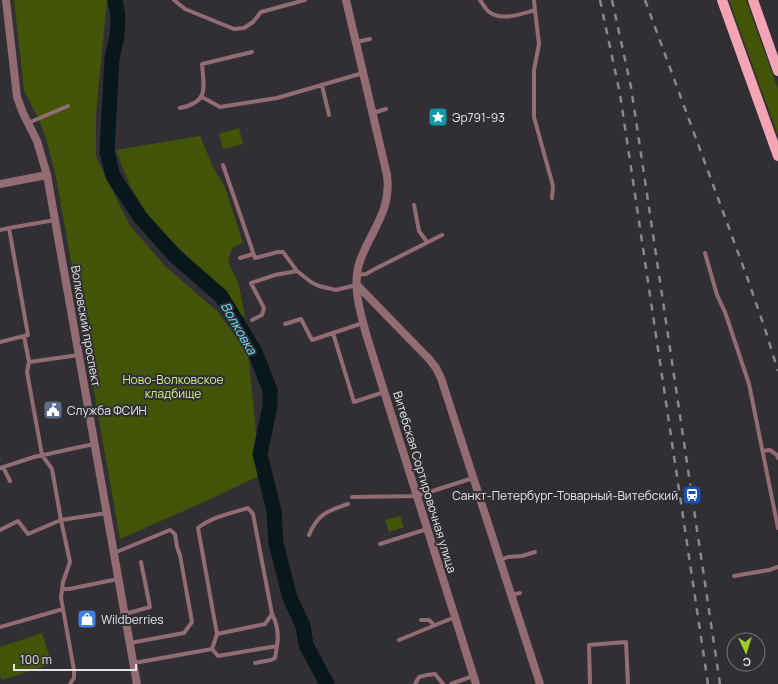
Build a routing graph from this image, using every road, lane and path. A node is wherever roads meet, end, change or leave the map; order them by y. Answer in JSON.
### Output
{"nodes":[{"id":1,"x":6,"y":0,"type":"edge"},
{"id":2,"x":174,"y":0,"type":"edge"},
{"id":3,"x":305,"y":0,"type":"edge"},
{"id":4,"x":346,"y":0,"type":"edge"},
{"id":5,"x":480,"y":0,"type":"edge"},
{"id":6,"x":534,"y":0,"type":"edge"},
{"id":7,"x":722,"y":0,"type":"edge"},
{"id":8,"x":753,"y":0,"type":"edge"},
{"id":9,"x":535,"y":10,"type":"junction"},
{"id":10,"x":370,"y":39,"type":"dead end"},
{"id":11,"x":356,"y":42,"type":"junction"},
{"id":12,"x":252,"y":52,"type":"dead end"},
{"id":13,"x":778,"y":71,"type":"edge"},
{"id":14,"x":363,"y":73,"type":"junction"},
{"id":15,"x":322,"y":85,"type":"junction"},
{"id":16,"x":202,"y":97,"type":"junction"},
{"id":17,"x":68,"y":106,"type":"dead end"},
{"id":18,"x":180,"y":108,"type":"dead end"},
{"id":19,"x":386,"y":109,"type":"dead end"},
{"id":20,"x":373,"y":113,"type":"junction"},
{"id":21,"x":329,"y":115,"type":"dead end"},
{"id":22,"x":28,"y":122,"type":"junction"},
{"id":23,"x":778,"y":156,"type":"edge"},
{"id":24,"x":223,"y":165,"type":"dead end"},
{"id":25,"x":47,"y":175,"type":"junction"},
{"id":26,"x":0,"y":184,"type":"edge"},
{"id":27,"x":552,"y":198,"type":"dead end"},
{"id":28,"x":414,"y":204,"type":"dead end"},
{"id":29,"x":55,"y":220,"type":"junction"},
{"id":30,"x":9,"y":228,"type":"junction"},
{"id":31,"x":0,"y":230,"type":"edge"},
{"id":32,"x":442,"y":235,"type":"dead end"},
{"id":33,"x":427,"y":242,"type":"junction"},
{"id":34,"x":705,"y":253,"type":"dead end"},
{"id":35,"x":252,"y":254,"type":"junction"},
{"id":36,"x":240,"y":258,"type":"dead end"},
{"id":37,"x":297,"y":271,"type":"junction"},
{"id":38,"x":357,"y":275,"type":"junction"},
{"id":39,"x":357,"y":285,"type":"junction"},
{"id":40,"x":252,"y":320,"type":"dead end"},
{"id":41,"x":363,"y":322,"type":"junction"},
{"id":42,"x":285,"y":324,"type":"dead end"},
{"id":43,"x":333,"y":333,"type":"junction"},
{"id":44,"x":24,"y":336,"type":"junction"},
{"id":45,"x":0,"y":342,"type":"edge"},
{"id":46,"x":79,"y":355,"type":"junction"},
{"id":47,"x":29,"y":362,"type":"junction"},
{"id":48,"x":385,"y":392,"type":"junction"},
{"id":49,"x":95,"y":444,"type":"junction"},
{"id":50,"x":763,"y":451,"type":"junction"},
{"id":51,"x":42,"y":456,"type":"junction"},
{"id":52,"x":778,"y":458,"type":"edge"},
{"id":53,"x":2,"y":467,"type":"edge"},
{"id":54,"x":473,"y":478,"type":"junction"},
{"id":55,"x":10,"y":481,"type":"dead end"},
{"id":56,"x":417,"y":496,"type":"junction"},
{"id":57,"x":352,"y":497,"type":"dead end"},
{"id":58,"x":348,"y":504,"type":"dead end"},
{"id":59,"x":107,"y":513,"type":"junction"},
{"id":60,"x":777,"y":517,"type":"edge"},
{"id":61,"x":61,"y":520,"type":"junction"},
{"id":62,"x":778,"y":528,"type":"edge"},
{"id":63,"x":427,"y":529,"type":"junction"},
{"id":64,"x":0,"y":530,"type":"edge"},
{"id":65,"x":310,"y":535,"type":"dead end"},
{"id":66,"x":380,"y":544,"type":"dead end"},
{"id":67,"x":535,"y":552,"type":"dead end"},
{"id":68,"x":114,"y":553,"type":"junction"},
{"id":69,"x":499,"y":560,"type":"junction"},
{"id":70,"x":142,"y":562,"type":"dead end"},
{"id":71,"x":778,"y":567,"type":"edge"},
{"id":72,"x":734,"y":576,"type":"dead end"},
{"id":73,"x":119,"y":579,"type":"junction"},
{"id":74,"x":62,"y":589,"type":"junction"},
{"id":75,"x":520,"y":593,"type":"dead end"},
{"id":76,"x":511,"y":595,"type":"junction"},
{"id":77,"x":63,"y":609,"type":"junction"},
{"id":78,"x":125,"y":614,"type":"junction"},
{"id":79,"x":272,"y":614,"type":"junction"},
{"id":80,"x":455,"y":617,"type":"junction"},
{"id":81,"x":421,"y":620,"type":"dead end"},
{"id":82,"x":434,"y":625,"type":"junction"},
{"id":83,"x":0,"y":627,"type":"edge"},
{"id":84,"x":217,"y":634,"type":"junction"},
{"id":85,"x":399,"y":640,"type":"dead end"},
{"id":86,"x":130,"y":643,"type":"junction"},
{"id":87,"x":277,"y":646,"type":"junction"},
{"id":88,"x":212,"y":649,"type":"junction"},
{"id":89,"x":134,"y":663,"type":"junction"},
{"id":90,"x":255,"y":663,"type":"dead end"},
{"id":91,"x":473,"y":676,"type":"junction"},
{"id":92,"x":70,"y":684,"type":"edge"},
{"id":93,"x":137,"y":684,"type":"edge"},
{"id":94,"x":415,"y":684,"type":"edge"},
{"id":95,"x":443,"y":684,"type":"edge"},
{"id":96,"x":451,"y":684,"type":"edge"},
{"id":97,"x":476,"y":684,"type":"edge"},
{"id":98,"x":540,"y":684,"type":"edge"},
{"id":99,"x":590,"y":684,"type":"edge"},
{"id":100,"x":628,"y":684,"type":"edge"}],
"edges":[{"from":1,"to":22,"type":"street","name":"Волковский проспект"},
{"from":2,"to":3,"type":"lane"},
{"from":4,"to":11,"type":"street","name":"Витебская Сортировочная улица"},
{"from":5,"to":9,"type":"lane"},
{"from":6,"to":9,"type":"lane"},
{"from":7,"to":23,"type":"main road"},
{"from":8,"to":13,"type":"main road"},
{"from":9,"to":27,"type":"lane"},
{"from":10,"to":11,"type":"lane"},
{"from":11,"to":14,"type":"street","name":"Витебская Сортировочная улица"},
{"from":12,"to":16,"type":"lane"},
{"from":14,"to":15,"type":"lane"},
{"from":14,"to":20,"type":"street","name":"Витебская Сортировочная улица"},
{"from":15,"to":16,"type":"lane"},
{"from":15,"to":21,"type":"lane"},
{"from":16,"to":18,"type":"lane"},
{"from":17,"to":22,"type":"lane"},
{"from":19,"to":20,"type":"lane"},
{"from":20,"to":38,"type":"street","name":"Витебская Сортировочная улица"},
{"from":22,"to":25,"type":"street","name":"Волковский проспект"},
{"from":24,"to":35,"type":"lane"},
{"from":25,"to":26,"type":"street"},
{"from":25,"to":29,"type":"street","name":"Волковский проспект"},
{"from":28,"to":33,"type":"lane"},
{"from":29,"to":30,"type":"lane"},
{"from":29,"to":46,"type":"street","name":"Волковский проспект"},
{"from":30,"to":31,"type":"lane"},
{"from":30,"to":44,"type":"lane"},
{"from":32,"to":33,"type":"lane"},
{"from":33,"to":38,"type":"lane"},
{"from":34,"to":50,"type":"lane"},
{"from":35,"to":36,"type":"lane"},
{"from":35,"to":37,"type":"lane"},
{"from":37,"to":39,"type":"lane"},
{"from":37,"to":40,"type":"lane"},
{"from":38,"to":39,"type":"street","name":"Витебская Сортировочная улица"},
{"from":39,"to":41,"type":"street","name":"Витебская Сортировочная улица"},
{"from":39,"to":54,"type":"street"},
{"from":41,"to":43,"type":"lane"},
{"from":41,"to":48,"type":"street","name":"Витебская Сортировочная улица"},
{"from":42,"to":43,"type":"lane"},
{"from":43,"to":48,"type":"lane"},
{"from":44,"to":45,"type":"lane"},
{"from":44,"to":47,"type":"lane"},
{"from":46,"to":47,"type":"lane"},
{"from":46,"to":49,"type":"street","name":"Волковский проспект"},
{"from":47,"to":51,"type":"lane"},
{"from":48,"to":56,"type":"street","name":"Витебская Сортировочная улица"},
{"from":49,"to":51,"type":"lane"},
{"from":49,"to":59,"type":"street","name":"Волковский проспект"},
{"from":50,"to":52,"type":"lane"},
{"from":50,"to":60,"type":"lane"},
{"from":51,"to":53,"type":"lane"},
{"from":51,"to":61,"type":"lane"},
{"from":53,"to":55,"type":"lane"},
{"from":54,"to":56,"type":"lane"},
{"from":54,"to":69,"type":"street"},
{"from":56,"to":57,"type":"lane"},
{"from":56,"to":63,"type":"street","name":"Витебская Сортировочная улица"},
{"from":58,"to":65,"type":"lane"},
{"from":59,"to":61,"type":"lane"},
{"from":59,"to":68,"type":"street","name":"Волковский проспект"},
{"from":60,"to":62,"type":"lane"},
{"from":61,"to":64,"type":"lane"},
{"from":61,"to":74,"type":"lane"},
{"from":63,"to":66,"type":"lane"},
{"from":63,"to":80,"type":"street","name":"Витебская Сортировочная улица"},
{"from":67,"to":69,"type":"lane"},
{"from":68,"to":73,"type":"street","name":"Волковский проспект"},
{"from":68,"to":86,"type":"lane"},
{"from":69,"to":76,"type":"street"},
{"from":70,"to":78,"type":"lane"},
{"from":71,"to":72,"type":"lane"},
{"from":73,"to":74,"type":"lane"},
{"from":73,"to":78,"type":"street","name":"Волковский проспект"},
{"from":74,"to":77,"type":"lane"},
{"from":75,"to":76,"type":"lane"},
{"from":76,"to":98,"type":"street"},
{"from":77,"to":83,"type":"lane"},
{"from":77,"to":92,"type":"lane"},
{"from":78,"to":86,"type":"street","name":"Волковский проспект"},
{"from":79,"to":84,"type":"lane"},
{"from":79,"to":84,"type":"lane"},
{"from":79,"to":87,"type":"lane"},
{"from":80,"to":82,"type":"lane"},
{"from":80,"to":91,"type":"street","name":"Витебская Сортировочная улица"},
{"from":81,"to":82,"type":"lane"},
{"from":82,"to":85,"type":"lane"},
{"from":84,"to":88,"type":"lane"},
{"from":86,"to":89,"type":"street","name":"Волковский проспект"},
{"from":87,"to":88,"type":"lane"},
{"from":87,"to":90,"type":"lane"},
{"from":88,"to":89,"type":"lane"},
{"from":89,"to":93,"type":"street","name":"Волковский проспект"},
{"from":91,"to":96,"type":"lane"},
{"from":91,"to":97,"type":"street","name":"Витебская Сортировочная улица"},
{"from":94,"to":95,"type":"lane"},
{"from":99,"to":100,"type":"lane"}]}
